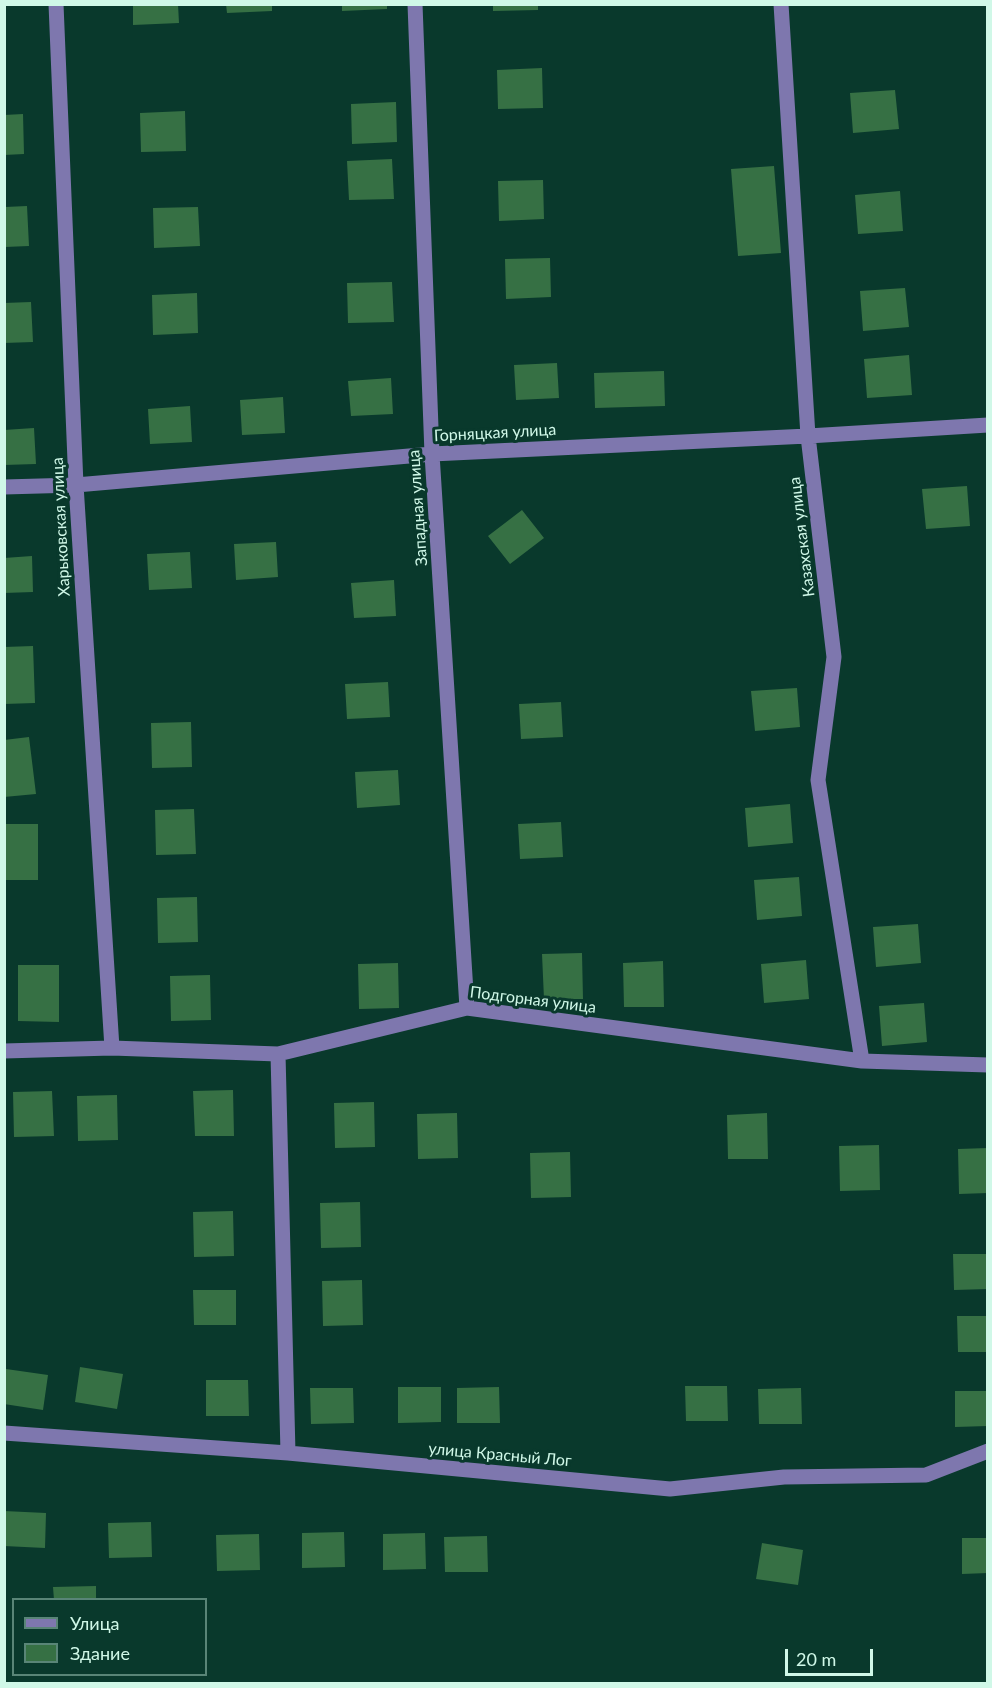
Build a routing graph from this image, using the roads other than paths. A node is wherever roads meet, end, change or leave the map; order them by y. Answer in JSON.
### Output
{"nodes":[{"id":1,"x":56,"y":4,"type":"edge"},
{"id":2,"x":415,"y":4,"type":"edge"},
{"id":3,"x":781,"y":4,"type":"edge"},
{"id":4,"x":987,"y":425,"type":"edge"},
{"id":5,"x":808,"y":436,"type":"junction"},
{"id":6,"x":432,"y":454,"type":"junction"},
{"id":7,"x":76,"y":485,"type":"junction"},
{"id":8,"x":4,"y":487,"type":"edge"},
{"id":9,"x":467,"y":1008,"type":"junction"},
{"id":10,"x":112,"y":1048,"type":"junction"},
{"id":11,"x":4,"y":1051,"type":"edge"},
{"id":12,"x":278,"y":1054,"type":"junction"},
{"id":13,"x":862,"y":1061,"type":"junction"},
{"id":14,"x":987,"y":1065,"type":"edge"},
{"id":15,"x":4,"y":1433,"type":"edge"},
{"id":16,"x":987,"y":1451,"type":"edge"},
{"id":17,"x":288,"y":1453,"type":"junction"}],
"edges":[{"from":1,"to":7,"type":"street","name":"Харьковская улица"},
{"from":2,"to":6,"type":"street","name":"Западная улица"},
{"from":3,"to":5,"type":"street","name":"Казахская улица"},
{"from":4,"to":5,"type":"street","name":"Горняцкая улица"},
{"from":5,"to":6,"type":"street","name":"Горняцкая улица"},
{"from":5,"to":13,"type":"street","name":"Казахская улица"},
{"from":6,"to":7,"type":"street","name":"Горняцкая улица"},
{"from":6,"to":9,"type":"street","name":"Западная улица"},
{"from":7,"to":8,"type":"street","name":"Горняцкая улица"},
{"from":7,"to":10,"type":"street","name":"Харьковская улица"},
{"from":9,"to":12,"type":"street","name":"Подгорная улица"},
{"from":9,"to":13,"type":"street","name":"Подгорная улица"},
{"from":10,"to":11,"type":"street","name":"Подгорная улица"},
{"from":10,"to":12,"type":"street","name":"Подгорная улица"},
{"from":12,"to":17,"type":"street"},
{"from":13,"to":14,"type":"street","name":"Подгорная улица"},
{"from":15,"to":17,"type":"street","name":"улица Красный Лог"},
{"from":16,"to":17,"type":"street","name":"улица Красный Лог"}]}
